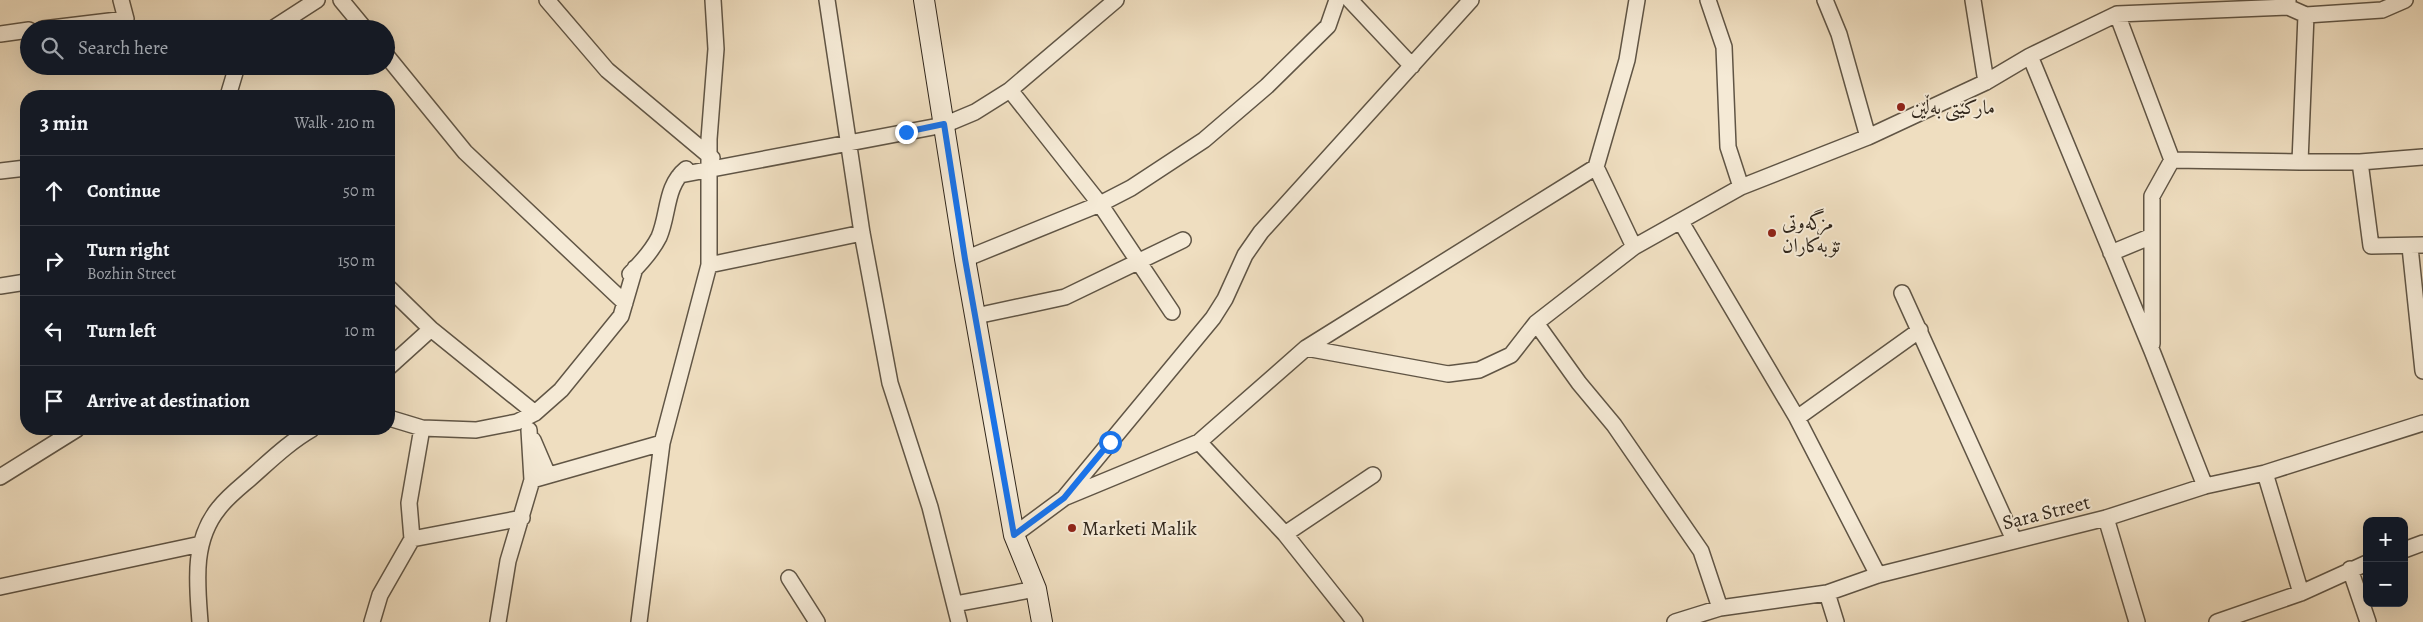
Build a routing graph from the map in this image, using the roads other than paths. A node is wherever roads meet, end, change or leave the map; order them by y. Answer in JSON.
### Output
{"nodes":[{"id":1,"x":121,"y":0,"type":"edge"},
{"id":2,"x":317,"y":0,"type":"edge"},
{"id":3,"x":342,"y":0,"type":"edge"},
{"id":4,"x":547,"y":0,"type":"edge"},
{"id":5,"x":713,"y":0,"type":"edge"},
{"id":6,"x":827,"y":0,"type":"edge"},
{"id":7,"x":924,"y":0,"type":"edge"},
{"id":8,"x":1116,"y":0,"type":"edge"},
{"id":9,"x":1336,"y":0,"type":"edge"},
{"id":10,"x":1350,"y":0,"type":"edge"},
{"id":11,"x":1471,"y":0,"type":"edge"},
{"id":12,"x":1637,"y":0,"type":"edge"},
{"id":13,"x":1708,"y":0,"type":"edge"},
{"id":14,"x":1825,"y":0,"type":"edge"},
{"id":15,"x":1973,"y":0,"type":"edge"},
{"id":16,"x":2405,"y":0,"type":"edge"},
{"id":17,"x":2288,"y":4,"type":"edge"},
{"id":18,"x":2117,"y":14,"type":"junction"},
{"id":19,"x":2306,"y":15,"type":"junction"},
{"id":20,"x":127,"y":20,"type":"edge"},
{"id":21,"x":286,"y":20,"type":"edge"},
{"id":22,"x":358,"y":20,"type":"edge"},
{"id":23,"x":20,"y":31,"type":"edge"},
{"id":24,"x":0,"y":34,"type":"edge"},
{"id":25,"x":2030,"y":56,"type":"junction"},
{"id":26,"x":395,"y":66,"type":"edge"},
{"id":27,"x":1412,"y":66,"type":"junction"},
{"id":28,"x":234,"y":75,"type":"edge"},
{"id":29,"x":1986,"y":82,"type":"junction"},
{"id":30,"x":230,"y":90,"type":"edge"},
{"id":31,"x":1010,"y":90,"type":"junction"},
{"id":32,"x":944,"y":124,"type":"junction"},
{"id":33,"x":1868,"y":137,"type":"junction"},
{"id":34,"x":848,"y":143,"type":"junction"},
{"id":35,"x":2423,"y":157,"type":"edge"},
{"id":36,"x":2172,"y":160,"type":"junction"},
{"id":37,"x":2300,"y":162,"type":"junction"},
{"id":38,"x":2360,"y":162,"type":"junction"},
{"id":39,"x":714,"y":163,"type":"junction"},
{"id":40,"x":1596,"y":167,"type":"junction"},
{"id":41,"x":20,"y":169,"type":"edge"},
{"id":42,"x":0,"y":171,"type":"edge"},
{"id":43,"x":1741,"y":187,"type":"junction"},
{"id":44,"x":1100,"y":204,"type":"junction"},
{"id":45,"x":1681,"y":222,"type":"junction"},
{"id":46,"x":862,"y":233,"type":"junction"},
{"id":47,"x":2152,"y":236,"type":"junction"},
{"id":48,"x":1183,"y":240,"type":"dead end"},
{"id":49,"x":2416,"y":246,"type":"edge"},
{"id":50,"x":1634,"y":247,"type":"junction"},
{"id":51,"x":2111,"y":253,"type":"junction"},
{"id":52,"x":965,"y":259,"type":"junction"},
{"id":53,"x":1140,"y":263,"type":"junction"},
{"id":54,"x":709,"y":265,"type":"junction"},
{"id":55,"x":635,"y":268,"type":"junction"},
{"id":56,"x":20,"y":283,"type":"edge"},
{"id":57,"x":0,"y":286,"type":"edge"},
{"id":58,"x":613,"y":291,"type":"junction"},
{"id":59,"x":1902,"y":293,"type":"dead end"},
{"id":60,"x":395,"y":294,"type":"edge"},
{"id":61,"x":625,"y":303,"type":"junction"},
{"id":62,"x":1172,"y":312,"type":"dead end"},
{"id":63,"x":976,"y":316,"type":"junction"},
{"id":64,"x":1536,"y":323,"type":"junction"},
{"id":65,"x":431,"y":329,"type":"junction"},
{"id":66,"x":1920,"y":330,"type":"junction"},
{"id":67,"x":1306,"y":348,"type":"junction"},
{"id":68,"x":2152,"y":351,"type":"junction"},
{"id":69,"x":395,"y":362,"type":"edge"},
{"id":70,"x":2423,"y":371,"type":"edge"},
{"id":71,"x":1796,"y":418,"type":"junction"},
{"id":72,"x":395,"y":420,"type":"edge"},
{"id":73,"x":529,"y":421,"type":"junction"},
{"id":74,"x":2423,"y":423,"type":"edge"},
{"id":75,"x":422,"y":428,"type":"junction"},
{"id":76,"x":67,"y":435,"type":"edge"},
{"id":77,"x":292,"y":435,"type":"edge"},
{"id":78,"x":1199,"y":442,"type":"junction"},
{"id":79,"x":662,"y":444,"type":"junction"},
{"id":80,"x":2265,"y":473,"type":"junction"},
{"id":81,"x":548,"y":475,"type":"junction"},
{"id":82,"x":1373,"y":475,"type":"dead end"},
{"id":83,"x":0,"y":477,"type":"edge"},
{"id":84,"x":532,"y":480,"type":"junction"},
{"id":85,"x":2205,"y":486,"type":"junction"},
{"id":86,"x":1064,"y":498,"type":"junction"},
{"id":87,"x":522,"y":518,"type":"junction"},
{"id":88,"x":2106,"y":518,"type":"junction"},
{"id":89,"x":1285,"y":534,"type":"junction"},
{"id":90,"x":1014,"y":535,"type":"junction"},
{"id":91,"x":412,"y":539,"type":"junction"},
{"id":92,"x":2014,"y":540,"type":"junction"},
{"id":93,"x":2423,"y":543,"type":"edge"},
{"id":94,"x":201,"y":544,"type":"junction"},
{"id":95,"x":2408,"y":549,"type":"edge"},
{"id":96,"x":2363,"y":564,"type":"edge"},
{"id":97,"x":2350,"y":569,"type":"junction"},
{"id":98,"x":1878,"y":575,"type":"junction"},
{"id":99,"x":789,"y":578,"type":"dead end"},
{"id":100,"x":0,"y":587,"type":"edge"},
{"id":101,"x":1036,"y":589,"type":"junction"},
{"id":102,"x":1827,"y":593,"type":"junction"},
{"id":103,"x":2301,"y":593,"type":"junction"},
{"id":104,"x":954,"y":604,"type":"junction"},
{"id":105,"x":1720,"y":608,"type":"junction"},
{"id":106,"x":200,"y":622,"type":"edge"},
{"id":107,"x":372,"y":622,"type":"edge"},
{"id":108,"x":498,"y":622,"type":"edge"},
{"id":109,"x":639,"y":622,"type":"edge"},
{"id":110,"x":817,"y":622,"type":"edge"},
{"id":111,"x":959,"y":622,"type":"edge"},
{"id":112,"x":1042,"y":622,"type":"edge"},
{"id":113,"x":1355,"y":622,"type":"edge"},
{"id":114,"x":1675,"y":622,"type":"edge"},
{"id":115,"x":1836,"y":622,"type":"edge"},
{"id":116,"x":2137,"y":622,"type":"edge"},
{"id":117,"x":2217,"y":622,"type":"edge"},
{"id":118,"x":2368,"y":622,"type":"edge"}],
"edges":[{"from":1,"to":20,"type":"street"},
{"from":2,"to":21,"type":"street"},
{"from":3,"to":22,"type":"street"},
{"from":4,"to":39,"type":"street"},
{"from":5,"to":39,"type":"street"},
{"from":6,"to":34,"type":"street"},
{"from":7,"to":32,"type":"street"},
{"from":8,"to":31,"type":"street"},
{"from":9,"to":44,"type":"street"},
{"from":10,"to":27,"type":"street"},
{"from":11,"to":27,"type":"street"},
{"from":12,"to":40,"type":"street"},
{"from":13,"to":43,"type":"street"},
{"from":14,"to":33,"type":"street"},
{"from":15,"to":29,"type":"street"},
{"from":16,"to":19,"type":"street"},
{"from":17,"to":18,"type":"street"},
{"from":17,"to":19,"type":"street"},
{"from":18,"to":25,"type":"street"},
{"from":18,"to":36,"type":"street"},
{"from":19,"to":37,"type":"street"},
{"from":23,"to":24,"type":"street"},
{"from":25,"to":29,"type":"street"},
{"from":25,"to":51,"type":"street"},
{"from":26,"to":58,"type":"street"},
{"from":27,"to":86,"type":"street"},
{"from":28,"to":30,"type":"street"},
{"from":29,"to":33,"type":"street"},
{"from":31,"to":32,"type":"street"},
{"from":31,"to":44,"type":"street"},
{"from":32,"to":34,"type":"street"},
{"from":32,"to":52,"type":"street"},
{"from":33,"to":43,"type":"street"},
{"from":34,"to":39,"type":"street"},
{"from":34,"to":46,"type":"street"},
{"from":35,"to":38,"type":"street"},
{"from":36,"to":37,"type":"street"},
{"from":36,"to":47,"type":"street"},
{"from":37,"to":38,"type":"street"},
{"from":38,"to":49,"type":"street"},
{"from":39,"to":54,"type":"street"},
{"from":39,"to":55,"type":"street"},
{"from":40,"to":50,"type":"street"},
{"from":40,"to":67,"type":"street"},
{"from":41,"to":42,"type":"street"},
{"from":43,"to":45,"type":"street"},
{"from":44,"to":52,"type":"street"},
{"from":44,"to":53,"type":"street"},
{"from":45,"to":50,"type":"street"},
{"from":45,"to":71,"type":"street"},
{"from":46,"to":54,"type":"street"},
{"from":46,"to":104,"type":"street"},
{"from":47,"to":51,"type":"street"},
{"from":47,"to":68,"type":"street"},
{"from":48,"to":53,"type":"street"},
{"from":49,"to":70,"type":"street"},
{"from":50,"to":64,"type":"street"},
{"from":51,"to":68,"type":"street"},
{"from":52,"to":63,"type":"street"},
{"from":53,"to":62,"type":"street"},
{"from":53,"to":63,"type":"street"},
{"from":54,"to":79,"type":"street"},
{"from":55,"to":58,"type":"street"},
{"from":55,"to":61,"type":"street"},
{"from":56,"to":57,"type":"street"},
{"from":58,"to":61,"type":"street"},
{"from":59,"to":66,"type":"street"},
{"from":60,"to":65,"type":"street"},
{"from":61,"to":73,"type":"street"},
{"from":63,"to":90,"type":"street"},
{"from":64,"to":67,"type":"street"},
{"from":64,"to":105,"type":"street"},
{"from":65,"to":69,"type":"street"},
{"from":65,"to":73,"type":"street"},
{"from":66,"to":71,"type":"street"},
{"from":66,"to":92,"type":"street"},
{"from":67,"to":78,"type":"street"},
{"from":68,"to":85,"type":"street"},
{"from":71,"to":98,"type":"street"},
{"from":72,"to":75,"type":"street"},
{"from":73,"to":75,"type":"street"},
{"from":73,"to":81,"type":"street"},
{"from":73,"to":84,"type":"street"},
{"from":74,"to":80,"type":"street","name":"Sara Street"},
{"from":75,"to":91,"type":"street"},
{"from":76,"to":83,"type":"street"},
{"from":77,"to":94,"type":"street"},
{"from":78,"to":86,"type":"street"},
{"from":78,"to":89,"type":"street"},
{"from":79,"to":81,"type":"street"},
{"from":79,"to":109,"type":"street"},
{"from":80,"to":85,"type":"street","name":"Sara Street"},
{"from":80,"to":103,"type":"street"},
{"from":81,"to":84,"type":"street"},
{"from":82,"to":89,"type":"street"},
{"from":84,"to":87,"type":"street"},
{"from":85,"to":88,"type":"street","name":"Sara Street"},
{"from":86,"to":90,"type":"street"},
{"from":87,"to":91,"type":"street"},
{"from":87,"to":108,"type":"street"},
{"from":88,"to":92,"type":"street","name":"Sara Street"},
{"from":88,"to":116,"type":"street"},
{"from":89,"to":113,"type":"street"},
{"from":90,"to":101,"type":"street"},
{"from":91,"to":107,"type":"street"},
{"from":92,"to":98,"type":"street","name":"Sara Street"},
{"from":93,"to":95,"type":"street"},
{"from":94,"to":100,"type":"street"},
{"from":94,"to":106,"type":"street"},
{"from":96,"to":97,"type":"street"},
{"from":97,"to":103,"type":"street"},
{"from":97,"to":118,"type":"street"},
{"from":98,"to":102,"type":"street","name":"Sara Street"},
{"from":99,"to":110,"type":"street"},
{"from":101,"to":104,"type":"street"},
{"from":101,"to":112,"type":"street"},
{"from":102,"to":105,"type":"street","name":"Sara Street"},
{"from":102,"to":115,"type":"street"},
{"from":103,"to":117,"type":"street"},
{"from":104,"to":111,"type":"street"},
{"from":105,"to":114,"type":"street","name":"Sara Street"}]}
